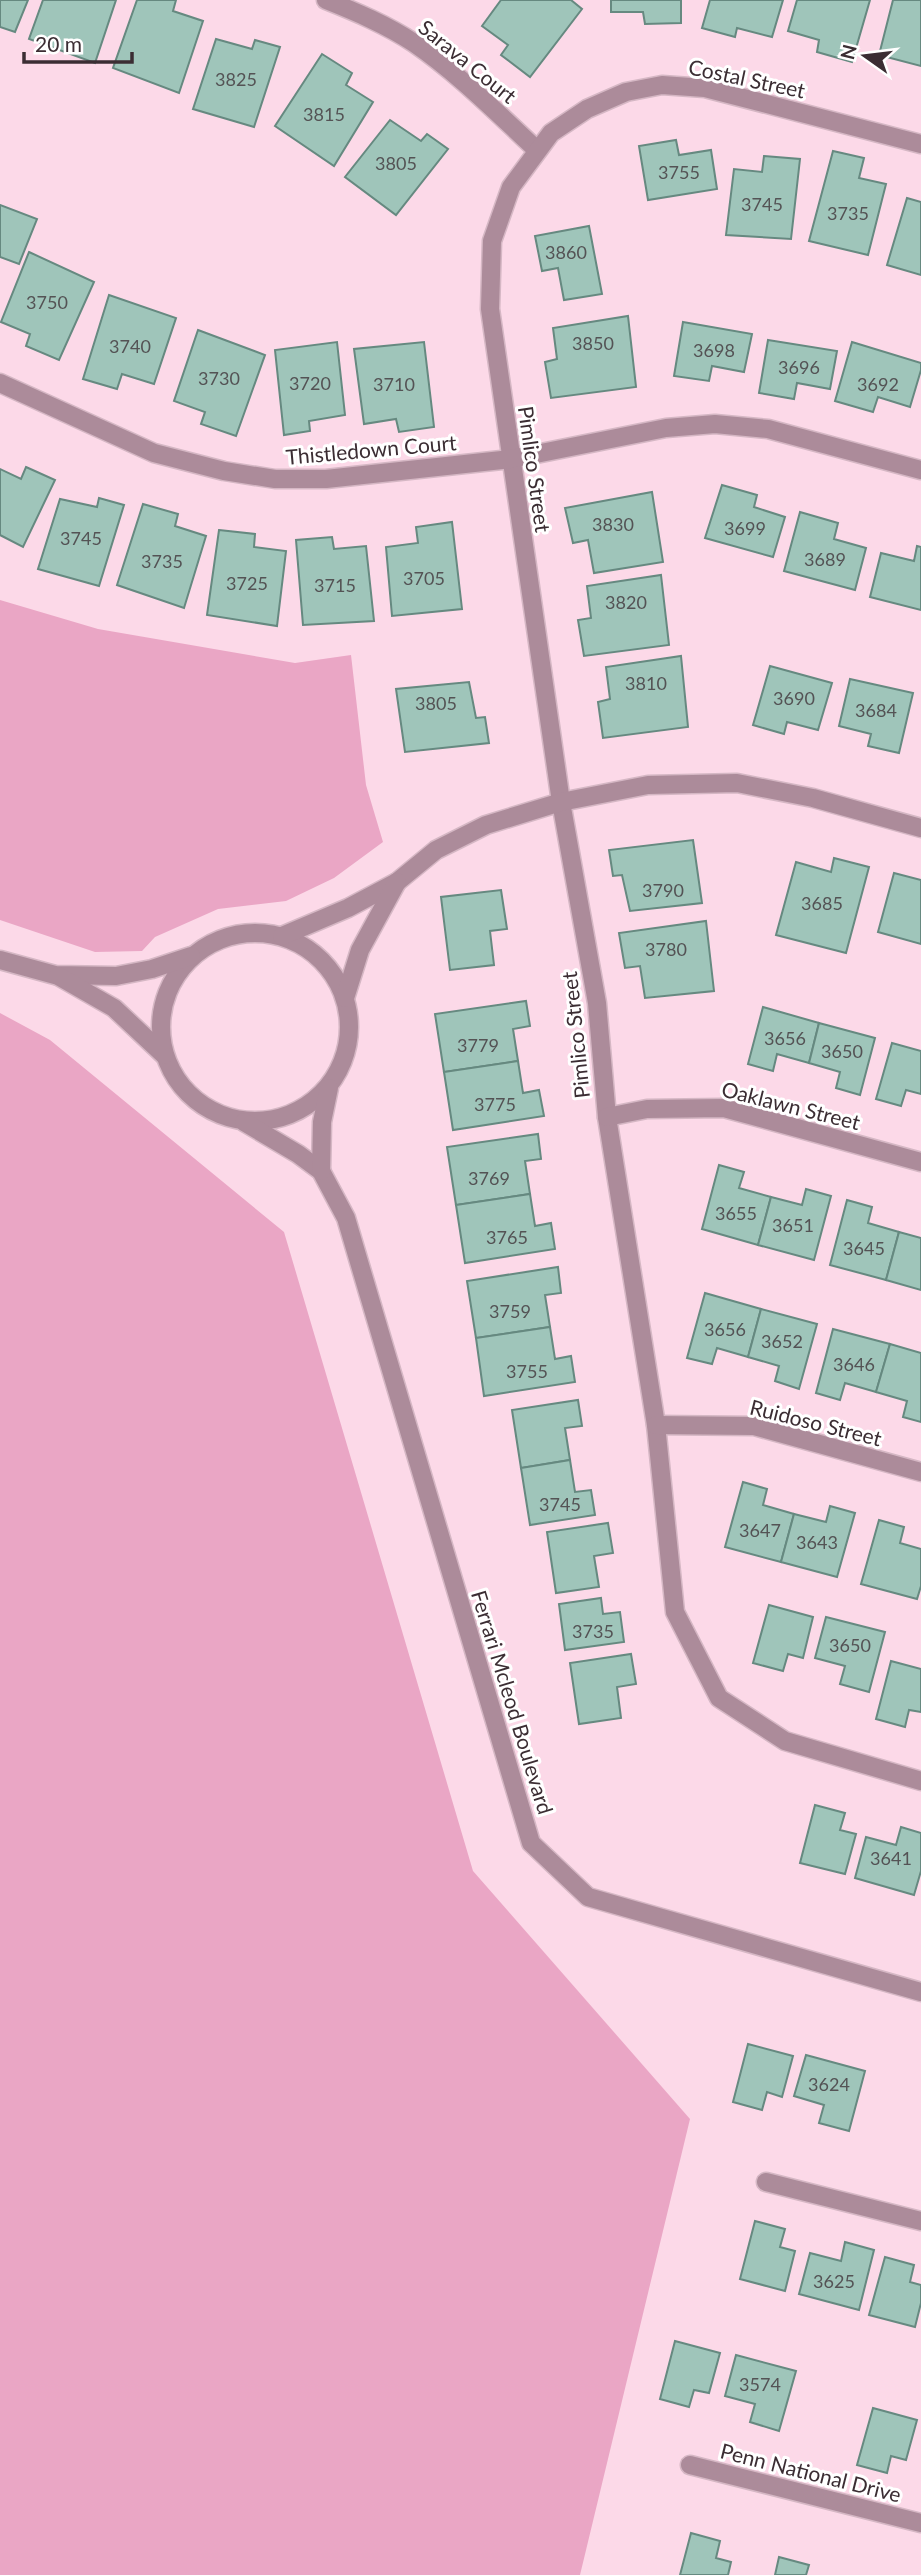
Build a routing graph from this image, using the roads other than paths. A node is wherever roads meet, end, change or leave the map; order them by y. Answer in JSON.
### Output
{"nodes":[{"id":1,"x":326,"y":0,"type":"edge"},
{"id":2,"x":921,"y":145,"type":"edge"},
{"id":3,"x":537,"y":150,"type":"junction"},
{"id":4,"x":0,"y":383,"type":"edge"},
{"id":5,"x":511,"y":459,"type":"junction"},
{"id":6,"x":921,"y":470,"type":"edge"},
{"id":7,"x":561,"y":802,"type":"junction"},
{"id":8,"x":921,"y":828,"type":"edge"},
{"id":9,"x":397,"y":883,"type":"junction"},
{"id":10,"x":282,"y":936,"type":"junction"},
{"id":11,"x":193,"y":956,"type":"junction"},
{"id":12,"x":0,"y":960,"type":"edge"},
{"id":13,"x":55,"y":975,"type":"junction"},
{"id":14,"x":345,"y":998,"type":"junction"},
{"id":15,"x":167,"y":1058,"type":"junction"},
{"id":16,"x":329,"y":1087,"type":"junction"},
{"id":17,"x":607,"y":1117,"type":"junction"},
{"id":18,"x":244,"y":1122,"type":"junction"},
{"id":19,"x":921,"y":1162,"type":"edge"},
{"id":20,"x":320,"y":1171,"type":"junction"},
{"id":21,"x":656,"y":1426,"type":"junction"},
{"id":22,"x":921,"y":1472,"type":"edge"},
{"id":23,"x":921,"y":1781,"type":"edge"},
{"id":24,"x":921,"y":1992,"type":"edge"},
{"id":25,"x":766,"y":2182,"type":"dead end"},
{"id":26,"x":921,"y":2221,"type":"edge"},
{"id":27,"x":690,"y":2465,"type":"dead end"},
{"id":28,"x":921,"y":2523,"type":"edge"}],
"edges":[{"from":1,"to":3,"type":"street","name":"Sarava Court"},
{"from":2,"to":3,"type":"street","name":"Costal Street"},
{"from":3,"to":5,"type":"street","name":"Pimlico Street"},
{"from":4,"to":5,"type":"street","name":"Thistledown Court"},
{"from":5,"to":6,"type":"street","name":"Thistledown Court"},
{"from":5,"to":7,"type":"street","name":"Pimlico Street"},
{"from":7,"to":8,"type":"street"},
{"from":7,"to":9,"type":"street"},
{"from":7,"to":17,"type":"street","name":"Pimlico Street"},
{"from":9,"to":10,"type":"street"},
{"from":9,"to":14,"type":"street"},
{"from":10,"to":11,"type":"street"},
{"from":10,"to":14,"type":"street"},
{"from":11,"to":13,"type":"street"},
{"from":11,"to":15,"type":"street"},
{"from":12,"to":13,"type":"street"},
{"from":13,"to":15,"type":"street"},
{"from":14,"to":16,"type":"street"},
{"from":15,"to":18,"type":"street"},
{"from":16,"to":18,"type":"street"},
{"from":16,"to":20,"type":"street"},
{"from":17,"to":19,"type":"street","name":"Oaklawn Street"},
{"from":17,"to":21,"type":"street","name":"Pimlico Street"},
{"from":18,"to":20,"type":"street"},
{"from":20,"to":24,"type":"street","name":"Ferrari Mcleod Boulevard"},
{"from":21,"to":22,"type":"street","name":"Ruidoso Street"},
{"from":21,"to":23,"type":"street","name":"Pimlico Street"},
{"from":25,"to":26,"type":"street"},
{"from":27,"to":28,"type":"street","name":"Penn National Drive"}]}
